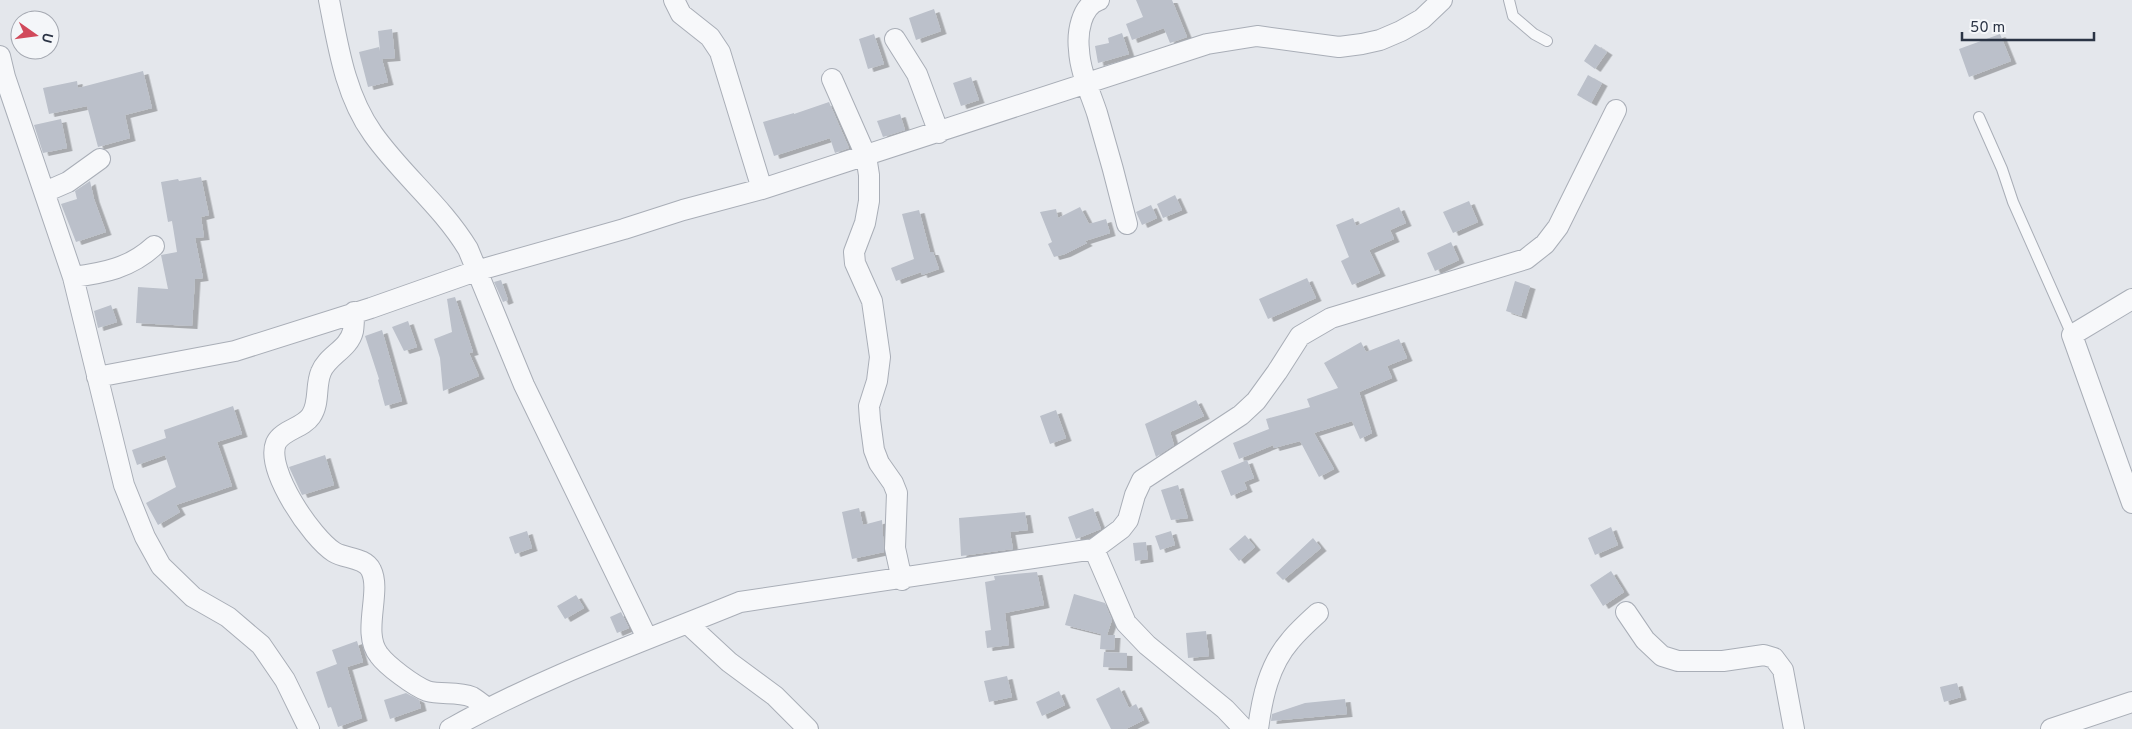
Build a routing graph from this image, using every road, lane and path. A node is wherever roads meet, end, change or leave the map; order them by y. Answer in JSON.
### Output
{"nodes":[{"id":1,"x":329,"y":0,"type":"edge"},
{"id":2,"x":674,"y":0,"type":"edge"},
{"id":3,"x":1099,"y":0,"type":"edge"},
{"id":4,"x":1442,"y":0,"type":"edge"},
{"id":5,"x":1509,"y":0,"type":"edge"},
{"id":6,"x":894,"y":40,"type":"dead end"},
{"id":7,"x":1547,"y":40,"type":"dead end"},
{"id":8,"x":0,"y":56,"type":"edge"},
{"id":9,"x":832,"y":79,"type":"dead end"},
{"id":10,"x":1088,"y":84,"type":"junction"},
{"id":11,"x":1616,"y":110,"type":"dead end"},
{"id":12,"x":1979,"y":117,"type":"dead end"},
{"id":13,"x":939,"y":133,"type":"junction"},
{"id":14,"x":866,"y":156,"type":"junction"},
{"id":15,"x":100,"y":159,"type":"dead end"},
{"id":16,"x":762,"y":189,"type":"junction"},
{"id":17,"x":45,"y":192,"type":"junction"},
{"id":18,"x":1127,"y":224,"type":"dead end"},
{"id":19,"x":154,"y":246,"type":"dead end"},
{"id":20,"x":476,"y":271,"type":"junction"},
{"id":21,"x":73,"y":277,"type":"junction"},
{"id":22,"x":2132,"y":299,"type":"edge"},
{"id":23,"x":354,"y":312,"type":"junction"},
{"id":24,"x":2072,"y":336,"type":"junction"},
{"id":25,"x":96,"y":377,"type":"junction"},
{"id":26,"x":2132,"y":503,"type":"edge"},
{"id":27,"x":1094,"y":550,"type":"junction"},
{"id":28,"x":902,"y":580,"type":"junction"},
{"id":29,"x":1626,"y":612,"type":"dead end"},
{"id":30,"x":1318,"y":613,"type":"dead end"},
{"id":31,"x":688,"y":624,"type":"junction"},
{"id":32,"x":647,"y":638,"type":"junction"},
{"id":33,"x":2132,"y":702,"type":"edge"},
{"id":34,"x":488,"y":708,"type":"junction"},
{"id":35,"x":309,"y":729,"type":"edge"},
{"id":36,"x":450,"y":729,"type":"edge"},
{"id":37,"x":808,"y":729,"type":"edge"},
{"id":38,"x":1244,"y":729,"type":"edge"},
{"id":39,"x":1258,"y":729,"type":"edge"},
{"id":40,"x":1794,"y":729,"type":"edge"},
{"id":41,"x":2051,"y":729,"type":"edge"}],
"edges":[{"from":1,"to":20,"type":"street"},
{"from":2,"to":16,"type":"street"},
{"from":3,"to":10,"type":"street"},
{"from":4,"to":10,"type":"street"},
{"from":5,"to":7,"type":"lane"},
{"from":6,"to":13,"type":"street"},
{"from":8,"to":17,"type":"street"},
{"from":9,"to":14,"type":"street"},
{"from":10,"to":13,"type":"street"},
{"from":10,"to":18,"type":"street"},
{"from":11,"to":27,"type":"street"},
{"from":12,"to":24,"type":"lane"},
{"from":13,"to":14,"type":"street"},
{"from":14,"to":16,"type":"street"},
{"from":14,"to":28,"type":"street"},
{"from":15,"to":17,"type":"street"},
{"from":16,"to":20,"type":"street"},
{"from":17,"to":21,"type":"street"},
{"from":19,"to":21,"type":"street"},
{"from":20,"to":23,"type":"street"},
{"from":20,"to":32,"type":"street"},
{"from":21,"to":25,"type":"street"},
{"from":22,"to":24,"type":"street"},
{"from":23,"to":25,"type":"street"},
{"from":23,"to":34,"type":"street"},
{"from":24,"to":26,"type":"street"},
{"from":25,"to":35,"type":"street"},
{"from":27,"to":28,"type":"street"},
{"from":27,"to":38,"type":"street"},
{"from":28,"to":31,"type":"street"},
{"from":29,"to":40,"type":"street"},
{"from":30,"to":39,"type":"street"},
{"from":31,"to":32,"type":"street"},
{"from":31,"to":37,"type":"street"},
{"from":32,"to":34,"type":"street"},
{"from":33,"to":41,"type":"street"},
{"from":34,"to":36,"type":"street"}]}
